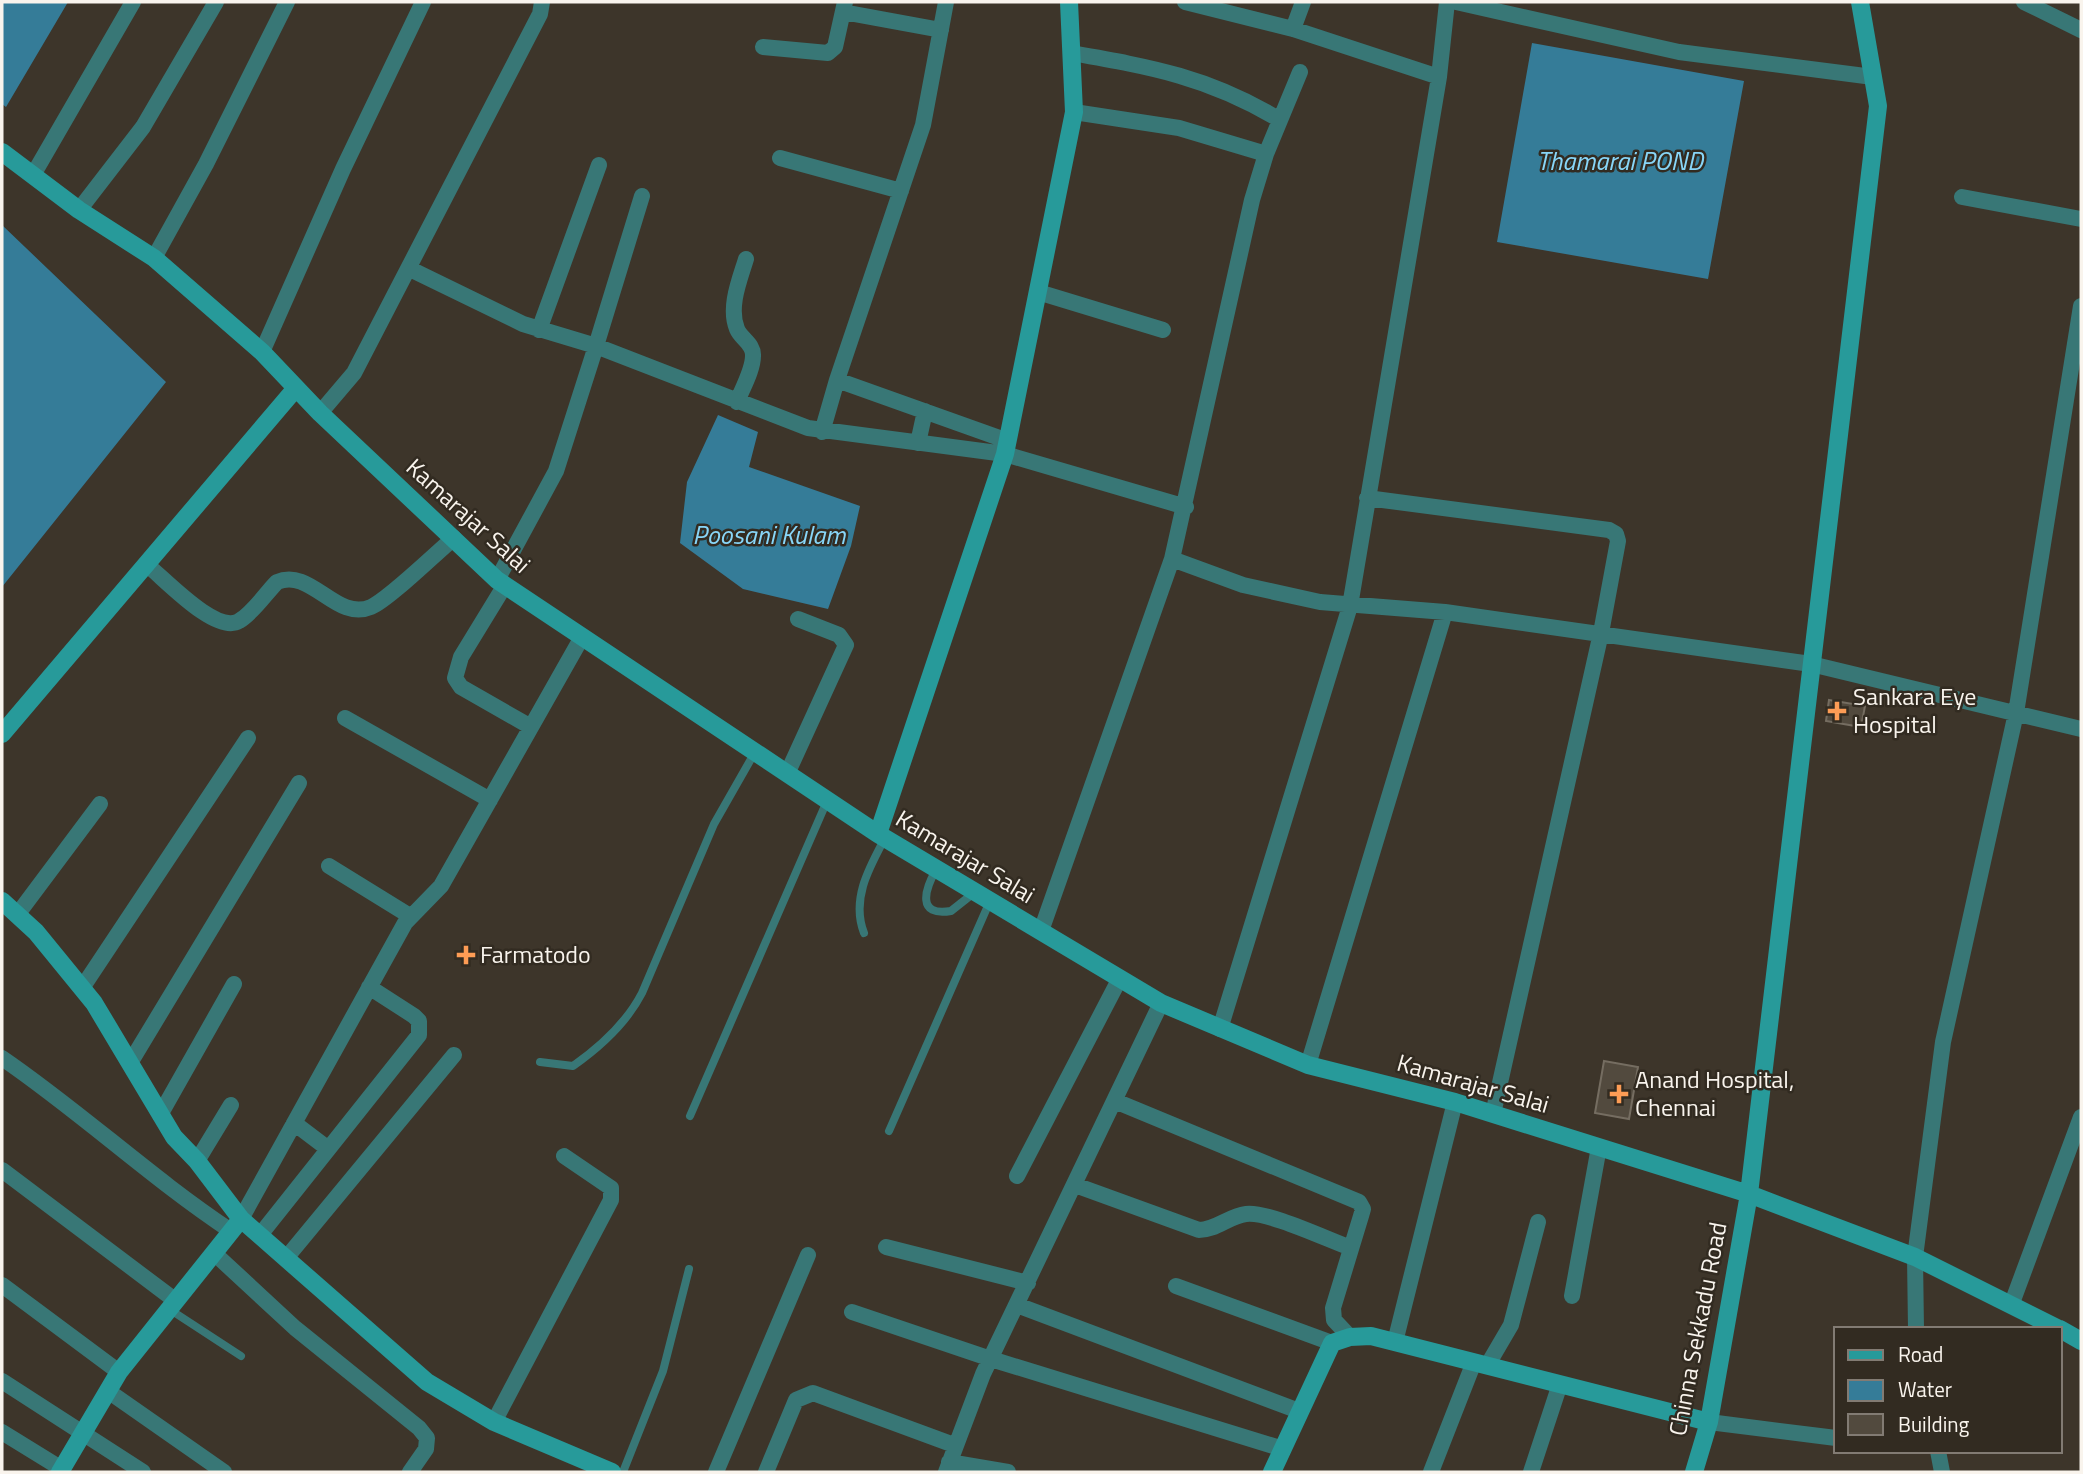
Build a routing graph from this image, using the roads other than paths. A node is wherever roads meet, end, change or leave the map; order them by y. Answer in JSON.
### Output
{"nodes":[{"id":1,"x":133,"y":2,"type":"edge"},
{"id":2,"x":216,"y":2,"type":"edge"},
{"id":3,"x":287,"y":2,"type":"edge"},
{"id":4,"x":423,"y":2,"type":"edge"},
{"id":5,"x":541,"y":2,"type":"edge"},
{"id":6,"x":946,"y":2,"type":"edge"},
{"id":7,"x":1069,"y":2,"type":"edge"},
{"id":8,"x":1185,"y":2,"type":"edge"},
{"id":9,"x":1303,"y":2,"type":"edge"},
{"id":10,"x":1447,"y":2,"type":"edge"},
{"id":11,"x":1456,"y":2,"type":"edge"},
{"id":12,"x":1860,"y":2,"type":"edge"},
{"id":13,"x":2024,"y":2,"type":"edge"},
{"id":14,"x":844,"y":7,"type":"edge"},
{"id":15,"x":1293,"y":29,"type":"junction"},
{"id":16,"x":941,"y":30,"type":"junction"},
{"id":17,"x":2081,"y":30,"type":"edge"},
{"id":18,"x":763,"y":47,"type":"dead end"},
{"id":19,"x":1071,"y":53,"type":"junction"},
{"id":20,"x":1300,"y":72,"type":"dead end"},
{"id":21,"x":1439,"y":77,"type":"junction"},
{"id":22,"x":1873,"y":77,"type":"junction"},
{"id":23,"x":1074,"y":112,"type":"junction"},
{"id":24,"x":1280,"y":120,"type":"junction"},
{"id":25,"x":2,"y":152,"type":"edge"},
{"id":26,"x":1266,"y":154,"type":"junction"},
{"id":27,"x":780,"y":158,"type":"dead end"},
{"id":28,"x":598,"y":165,"type":"dead end"},
{"id":29,"x":33,"y":175,"type":"junction"},
{"id":30,"x":901,"y":191,"type":"junction"},
{"id":31,"x":642,"y":196,"type":"dead end"},
{"id":32,"x":1962,"y":197,"type":"dead end"},
{"id":33,"x":79,"y":210,"type":"junction"},
{"id":34,"x":2081,"y":219,"type":"edge"},
{"id":35,"x":154,"y":258,"type":"junction"},
{"id":36,"x":746,"y":258,"type":"dead end"},
{"id":37,"x":410,"y":269,"type":"junction"},
{"id":38,"x":1038,"y":292,"type":"junction"},
{"id":39,"x":2081,"y":310,"type":"edge"},
{"id":40,"x":539,"y":330,"type":"junction"},
{"id":41,"x":1163,"y":330,"type":"dead end"},
{"id":42,"x":596,"y":346,"type":"junction"},
{"id":43,"x":262,"y":352,"type":"junction"},
{"id":44,"x":837,"y":380,"type":"junction"},
{"id":45,"x":296,"y":388,"type":"junction"},
{"id":46,"x":737,"y":402,"type":"junction"},
{"id":47,"x":925,"y":411,"type":"junction"},
{"id":48,"x":320,"y":413,"type":"junction"},
{"id":49,"x":822,"y":432,"type":"junction"},
{"id":50,"x":918,"y":443,"type":"junction"},
{"id":51,"x":1007,"y":447,"type":"junction"},
{"id":52,"x":1367,"y":498,"type":"junction"},
{"id":53,"x":1186,"y":507,"type":"junction"},
{"id":54,"x":454,"y":538,"type":"junction"},
{"id":55,"x":1172,"y":559,"type":"junction"},
{"id":56,"x":146,"y":564,"type":"junction"},
{"id":57,"x":501,"y":582,"type":"junction"},
{"id":58,"x":1350,"y":606,"type":"junction"},
{"id":59,"x":1445,"y":612,"type":"junction"},
{"id":60,"x":798,"y":619,"type":"dead end"},
{"id":61,"x":1601,"y":633,"type":"junction"},
{"id":62,"x":582,"y":637,"type":"junction"},
{"id":63,"x":1811,"y":664,"type":"junction"},
{"id":64,"x":2016,"y":713,"type":"junction"},
{"id":65,"x":345,"y":718,"type":"dead end"},
{"id":66,"x":531,"y":727,"type":"junction"},
{"id":67,"x":2081,"y":729,"type":"edge"},
{"id":68,"x":2,"y":734,"type":"edge"},
{"id":69,"x":248,"y":738,"type":"dead end"},
{"id":70,"x":755,"y":752,"type":"junction"},
{"id":71,"x":787,"y":774,"type":"junction"},
{"id":72,"x":299,"y":783,"type":"dead end"},
{"id":73,"x":490,"y":800,"type":"junction"},
{"id":74,"x":827,"y":800,"type":"junction"},
{"id":75,"x":100,"y":804,"type":"dead end"},
{"id":76,"x":881,"y":836,"type":"junction"},
{"id":77,"x":329,"y":866,"type":"dead end"},
{"id":78,"x":936,"y":869,"type":"junction"},
{"id":79,"x":982,"y":896,"type":"junction"},
{"id":80,"x":2,"y":901,"type":"edge"},
{"id":81,"x":17,"y":915,"type":"junction"},
{"id":82,"x":410,"y":916,"type":"junction"},
{"id":83,"x":1041,"y":931,"type":"junction"},
{"id":84,"x":864,"y":933,"type":"dead end"},
{"id":85,"x":1120,"y":978,"type":"junction"},
{"id":86,"x":234,"y":984,"type":"dead end"},
{"id":87,"x":369,"y":987,"type":"junction"},
{"id":88,"x":82,"y":988,"type":"junction"},
{"id":89,"x":1161,"y":1003,"type":"junction"},
{"id":90,"x":1220,"y":1029,"type":"junction"},
{"id":91,"x":454,"y":1055,"type":"dead end"},
{"id":92,"x":2,"y":1058,"type":"edge"},
{"id":93,"x":540,"y":1062,"type":"dead end"},
{"id":94,"x":130,"y":1063,"type":"junction"},
{"id":95,"x":1308,"y":1065,"type":"junction"},
{"id":96,"x":1115,"y":1101,"type":"junction"},
{"id":97,"x":1455,"y":1102,"type":"junction"},
{"id":98,"x":231,"y":1105,"type":"dead end"},
{"id":99,"x":1493,"y":1114,"type":"junction"},
{"id":100,"x":160,"y":1115,"type":"junction"},
{"id":101,"x":690,"y":1116,"type":"dead end"},
{"id":102,"x":2081,"y":1116,"type":"edge"},
{"id":103,"x":294,"y":1123,"type":"junction"},
{"id":104,"x":889,"y":1131,"type":"dead end"},
{"id":105,"x":1599,"y":1147,"type":"junction"},
{"id":106,"x":327,"y":1148,"type":"junction"},
{"id":107,"x":564,"y":1156,"type":"dead end"},
{"id":108,"x":197,"y":1161,"type":"junction"},
{"id":109,"x":2,"y":1170,"type":"edge"},
{"id":110,"x":1017,"y":1176,"type":"dead end"},
{"id":111,"x":1075,"y":1185,"type":"junction"},
{"id":112,"x":1749,"y":1194,"type":"junction"},
{"id":113,"x":1538,"y":1222,"type":"dead end"},
{"id":114,"x":236,"y":1225,"type":"junction"},
{"id":115,"x":260,"y":1235,"type":"junction"},
{"id":116,"x":886,"y":1247,"type":"dead end"},
{"id":117,"x":1351,"y":1248,"type":"junction"},
{"id":118,"x":214,"y":1253,"type":"junction"},
{"id":119,"x":808,"y":1255,"type":"dead end"},
{"id":120,"x":287,"y":1257,"type":"junction"},
{"id":121,"x":1915,"y":1257,"type":"junction"},
{"id":122,"x":689,"y":1269,"type":"dead end"},
{"id":123,"x":1028,"y":1283,"type":"junction"},
{"id":124,"x":2,"y":1285,"type":"edge"},
{"id":125,"x":1176,"y":1286,"type":"dead end"},
{"id":126,"x":1572,"y":1296,"type":"dead end"},
{"id":127,"x":2011,"y":1303,"type":"junction"},
{"id":128,"x":173,"y":1305,"type":"junction"},
{"id":129,"x":1017,"y":1305,"type":"junction"},
{"id":130,"x":852,"y":1312,"type":"dead end"},
{"id":131,"x":1916,"y":1327,"type":"edge"},
{"id":132,"x":2056,"y":1327,"type":"edge"},
{"id":133,"x":2062,"y":1330,"type":"edge"},
{"id":134,"x":1350,"y":1337,"type":"junction"},
{"id":135,"x":2081,"y":1341,"type":"edge"},
{"id":136,"x":1395,"y":1342,"type":"junction"},
{"id":137,"x":1332,"y":1343,"type":"junction"},
{"id":138,"x":241,"y":1356,"type":"dead end"},
{"id":139,"x":991,"y":1359,"type":"junction"},
{"id":140,"x":1480,"y":1364,"type":"junction"},
{"id":141,"x":119,"y":1372,"type":"junction"},
{"id":142,"x":2,"y":1381,"type":"edge"},
{"id":143,"x":1560,"y":1384,"type":"junction"},
{"id":144,"x":108,"y":1391,"type":"junction"},
{"id":145,"x":1299,"y":1411,"type":"junction"},
{"id":146,"x":494,"y":1422,"type":"junction"},
{"id":147,"x":1709,"y":1422,"type":"junction"},
{"id":148,"x":2,"y":1432,"type":"edge"},
{"id":149,"x":84,"y":1434,"type":"junction"},
{"id":150,"x":1834,"y":1438,"type":"edge"},
{"id":151,"x":954,"y":1445,"type":"junction"},
{"id":152,"x":1283,"y":1448,"type":"junction"},
{"id":153,"x":1938,"y":1453,"type":"edge"},
{"id":154,"x":948,"y":1467,"type":"edge"},
{"id":155,"x":61,"y":1471,"type":"edge"},
{"id":156,"x":143,"y":1472,"type":"edge"},
{"id":157,"x":224,"y":1472,"type":"edge"},
{"id":158,"x":410,"y":1472,"type":"edge"},
{"id":159,"x":612,"y":1472,"type":"edge"},
{"id":160,"x":623,"y":1472,"type":"edge"},
{"id":161,"x":716,"y":1472,"type":"edge"},
{"id":162,"x":766,"y":1472,"type":"edge"},
{"id":163,"x":1007,"y":1472,"type":"edge"},
{"id":164,"x":1272,"y":1472,"type":"edge"},
{"id":165,"x":1431,"y":1472,"type":"edge"},
{"id":166,"x":1531,"y":1472,"type":"edge"},
{"id":167,"x":1693,"y":1472,"type":"edge"},
{"id":168,"x":1942,"y":1472,"type":"edge"}],
"edges":[{"from":1,"to":29,"type":"street"},
{"from":2,"to":33,"type":"street"},
{"from":3,"to":35,"type":"street"},
{"from":4,"to":43,"type":"street"},
{"from":5,"to":37,"type":"street"},
{"from":6,"to":16,"type":"street"},
{"from":7,"to":19,"type":"street"},
{"from":8,"to":15,"type":"street"},
{"from":9,"to":15,"type":"street"},
{"from":10,"to":21,"type":"street"},
{"from":11,"to":22,"type":"street"},
{"from":12,"to":22,"type":"street","name":"Chinna Sekkadu Road"},
{"from":13,"to":17,"type":"street"},
{"from":14,"to":16,"type":"street"},
{"from":14,"to":18,"type":"street"},
{"from":15,"to":21,"type":"street"},
{"from":16,"to":30,"type":"street"},
{"from":19,"to":23,"type":"street"},
{"from":19,"to":24,"type":"street"},
{"from":20,"to":24,"type":"street"},
{"from":21,"to":52,"type":"street"},
{"from":22,"to":63,"type":"street","name":"Chinna Sekkadu Road"},
{"from":23,"to":26,"type":"street"},
{"from":23,"to":38,"type":"street"},
{"from":24,"to":26,"type":"street"},
{"from":25,"to":29,"type":"street","name":"Kamarajar Salai"},
{"from":26,"to":53,"type":"street"},
{"from":27,"to":30,"type":"street"},
{"from":28,"to":40,"type":"street"},
{"from":29,"to":33,"type":"street","name":"Kamarajar Salai"},
{"from":30,"to":44,"type":"street"},
{"from":31,"to":42,"type":"street"},
{"from":32,"to":34,"type":"street"},
{"from":33,"to":35,"type":"street","name":"Kamarajar Salai"},
{"from":35,"to":43,"type":"street","name":"Kamarajar Salai"},
{"from":36,"to":46,"type":"street"},
{"from":37,"to":40,"type":"street"},
{"from":37,"to":48,"type":"street"},
{"from":38,"to":41,"type":"street"},
{"from":38,"to":51,"type":"street"},
{"from":39,"to":64,"type":"street"},
{"from":40,"to":42,"type":"street"},
{"from":42,"to":46,"type":"street"},
{"from":42,"to":57,"type":"street"},
{"from":43,"to":45,"type":"street","name":"Kamarajar Salai"},
{"from":44,"to":47,"type":"street"},
{"from":44,"to":49,"type":"street"},
{"from":45,"to":48,"type":"street","name":"Kamarajar Salai"},
{"from":45,"to":56,"type":"street"},
{"from":46,"to":49,"type":"street"},
{"from":47,"to":50,"type":"street"},
{"from":47,"to":51,"type":"street"},
{"from":48,"to":54,"type":"street","name":"Kamarajar Salai"},
{"from":49,"to":50,"type":"street"},
{"from":50,"to":51,"type":"street"},
{"from":51,"to":53,"type":"street"},
{"from":51,"to":76,"type":"street"},
{"from":52,"to":58,"type":"street"},
{"from":52,"to":61,"type":"street"},
{"from":53,"to":55,"type":"street"},
{"from":54,"to":56,"type":"street"},
{"from":54,"to":57,"type":"street","name":"Kamarajar Salai"},
{"from":55,"to":58,"type":"street"},
{"from":55,"to":83,"type":"street"},
{"from":56,"to":68,"type":"street"},
{"from":57,"to":62,"type":"street","name":"Kamarajar Salai"},
{"from":57,"to":66,"type":"street"},
{"from":58,"to":59,"type":"street"},
{"from":58,"to":90,"type":"street"},
{"from":59,"to":61,"type":"street"},
{"from":59,"to":95,"type":"street"},
{"from":60,"to":71,"type":"street"},
{"from":61,"to":63,"type":"street"},
{"from":61,"to":99,"type":"street"},
{"from":62,"to":66,"type":"street"},
{"from":62,"to":70,"type":"street","name":"Kamarajar Salai"},
{"from":63,"to":64,"type":"street"},
{"from":63,"to":112,"type":"street","name":"Chinna Sekkadu Road"},
{"from":64,"to":67,"type":"street"},
{"from":64,"to":121,"type":"street"},
{"from":65,"to":73,"type":"street"},
{"from":66,"to":73,"type":"street"},
{"from":69,"to":88,"type":"street"},
{"from":70,"to":71,"type":"street","name":"Kamarajar Salai"},
{"from":70,"to":93,"type":"lane"},
{"from":71,"to":74,"type":"street","name":"Kamarajar Salai"},
{"from":72,"to":94,"type":"street"},
{"from":73,"to":82,"type":"street"},
{"from":74,"to":76,"type":"street","name":"Kamarajar Salai"},
{"from":74,"to":101,"type":"lane"},
{"from":75,"to":81,"type":"street"},
{"from":76,"to":78,"type":"street","name":"Kamarajar Salai"},
{"from":76,"to":84,"type":"lane"},
{"from":77,"to":82,"type":"street"},
{"from":78,"to":79,"type":"street","name":"Kamarajar Salai"},
{"from":78,"to":79,"type":"lane"},
{"from":79,"to":83,"type":"street","name":"Kamarajar Salai"},
{"from":79,"to":104,"type":"lane"},
{"from":80,"to":81,"type":"street"},
{"from":81,"to":88,"type":"street"},
{"from":82,"to":87,"type":"street"},
{"from":83,"to":85,"type":"street","name":"Kamarajar Salai"},
{"from":85,"to":89,"type":"street","name":"Kamarajar Salai"},
{"from":85,"to":110,"type":"street"},
{"from":86,"to":100,"type":"street"},
{"from":87,"to":103,"type":"street"},
{"from":87,"to":106,"type":"street"},
{"from":88,"to":94,"type":"street"},
{"from":89,"to":90,"type":"street","name":"Kamarajar Salai"},
{"from":89,"to":96,"type":"street"},
{"from":90,"to":95,"type":"street","name":"Kamarajar Salai"},
{"from":91,"to":120,"type":"street"},
{"from":92,"to":114,"type":"street"},
{"from":94,"to":100,"type":"street"},
{"from":95,"to":97,"type":"street","name":"Kamarajar Salai"},
{"from":96,"to":111,"type":"street"},
{"from":96,"to":117,"type":"street"},
{"from":97,"to":99,"type":"street","name":"Kamarajar Salai"},
{"from":97,"to":136,"type":"street"},
{"from":98,"to":108,"type":"street"},
{"from":99,"to":105,"type":"street","name":"Kamarajar Salai"},
{"from":100,"to":108,"type":"street"},
{"from":102,"to":127,"type":"street"},
{"from":103,"to":106,"type":"street"},
{"from":103,"to":114,"type":"street"},
{"from":105,"to":112,"type":"street","name":"Kamarajar Salai"},
{"from":105,"to":126,"type":"street"},
{"from":106,"to":115,"type":"street"},
{"from":107,"to":146,"type":"street"},
{"from":108,"to":114,"type":"street"},
{"from":109,"to":128,"type":"street"},
{"from":111,"to":117,"type":"street"},
{"from":111,"to":123,"type":"street"},
{"from":112,"to":121,"type":"street","name":"Kamarajar Salai"},
{"from":112,"to":147,"type":"street","name":"Chinna Sekkadu Road"},
{"from":113,"to":140,"type":"street"},
{"from":114,"to":115,"type":"street"},
{"from":114,"to":118,"type":"street"},
{"from":115,"to":120,"type":"street"},
{"from":116,"to":123,"type":"street"},
{"from":117,"to":134,"type":"street"},
{"from":118,"to":128,"type":"street"},
{"from":118,"to":158,"type":"street"},
{"from":119,"to":161,"type":"street"},
{"from":120,"to":146,"type":"street"},
{"from":121,"to":127,"type":"street","name":"Kamarajar Salai"},
{"from":121,"to":131,"type":"street"},
{"from":122,"to":160,"type":"lane"},
{"from":123,"to":129,"type":"street"},
{"from":124,"to":141,"type":"street"},
{"from":125,"to":137,"type":"street"},
{"from":127,"to":132,"type":"street","name":"Kamarajar Salai"},
{"from":128,"to":138,"type":"lane"},
{"from":128,"to":141,"type":"street"},
{"from":129,"to":139,"type":"street"},
{"from":129,"to":145,"type":"street"},
{"from":130,"to":139,"type":"street"},
{"from":133,"to":135,"type":"street","name":"Kamarajar Salai"},
{"from":134,"to":136,"type":"street"},
{"from":134,"to":137,"type":"street"},
{"from":136,"to":140,"type":"street"},
{"from":137,"to":145,"type":"street"},
{"from":139,"to":151,"type":"street"},
{"from":139,"to":152,"type":"street"},
{"from":140,"to":143,"type":"street"},
{"from":140,"to":165,"type":"street"},
{"from":141,"to":144,"type":"street"},
{"from":142,"to":149,"type":"street"},
{"from":143,"to":147,"type":"street"},
{"from":143,"to":166,"type":"street"},
{"from":144,"to":149,"type":"street"},
{"from":144,"to":157,"type":"street"},
{"from":145,"to":152,"type":"street"},
{"from":146,"to":159,"type":"street"},
{"from":147,"to":150,"type":"street"},
{"from":147,"to":167,"type":"street","name":"Chinna Sekkadu Road"},
{"from":148,"to":155,"type":"street"},
{"from":149,"to":155,"type":"street"},
{"from":149,"to":156,"type":"street"},
{"from":151,"to":154,"type":"street"},
{"from":151,"to":162,"type":"street"},
{"from":152,"to":164,"type":"street"},
{"from":153,"to":168,"type":"street"},
{"from":154,"to":163,"type":"street"}]}
